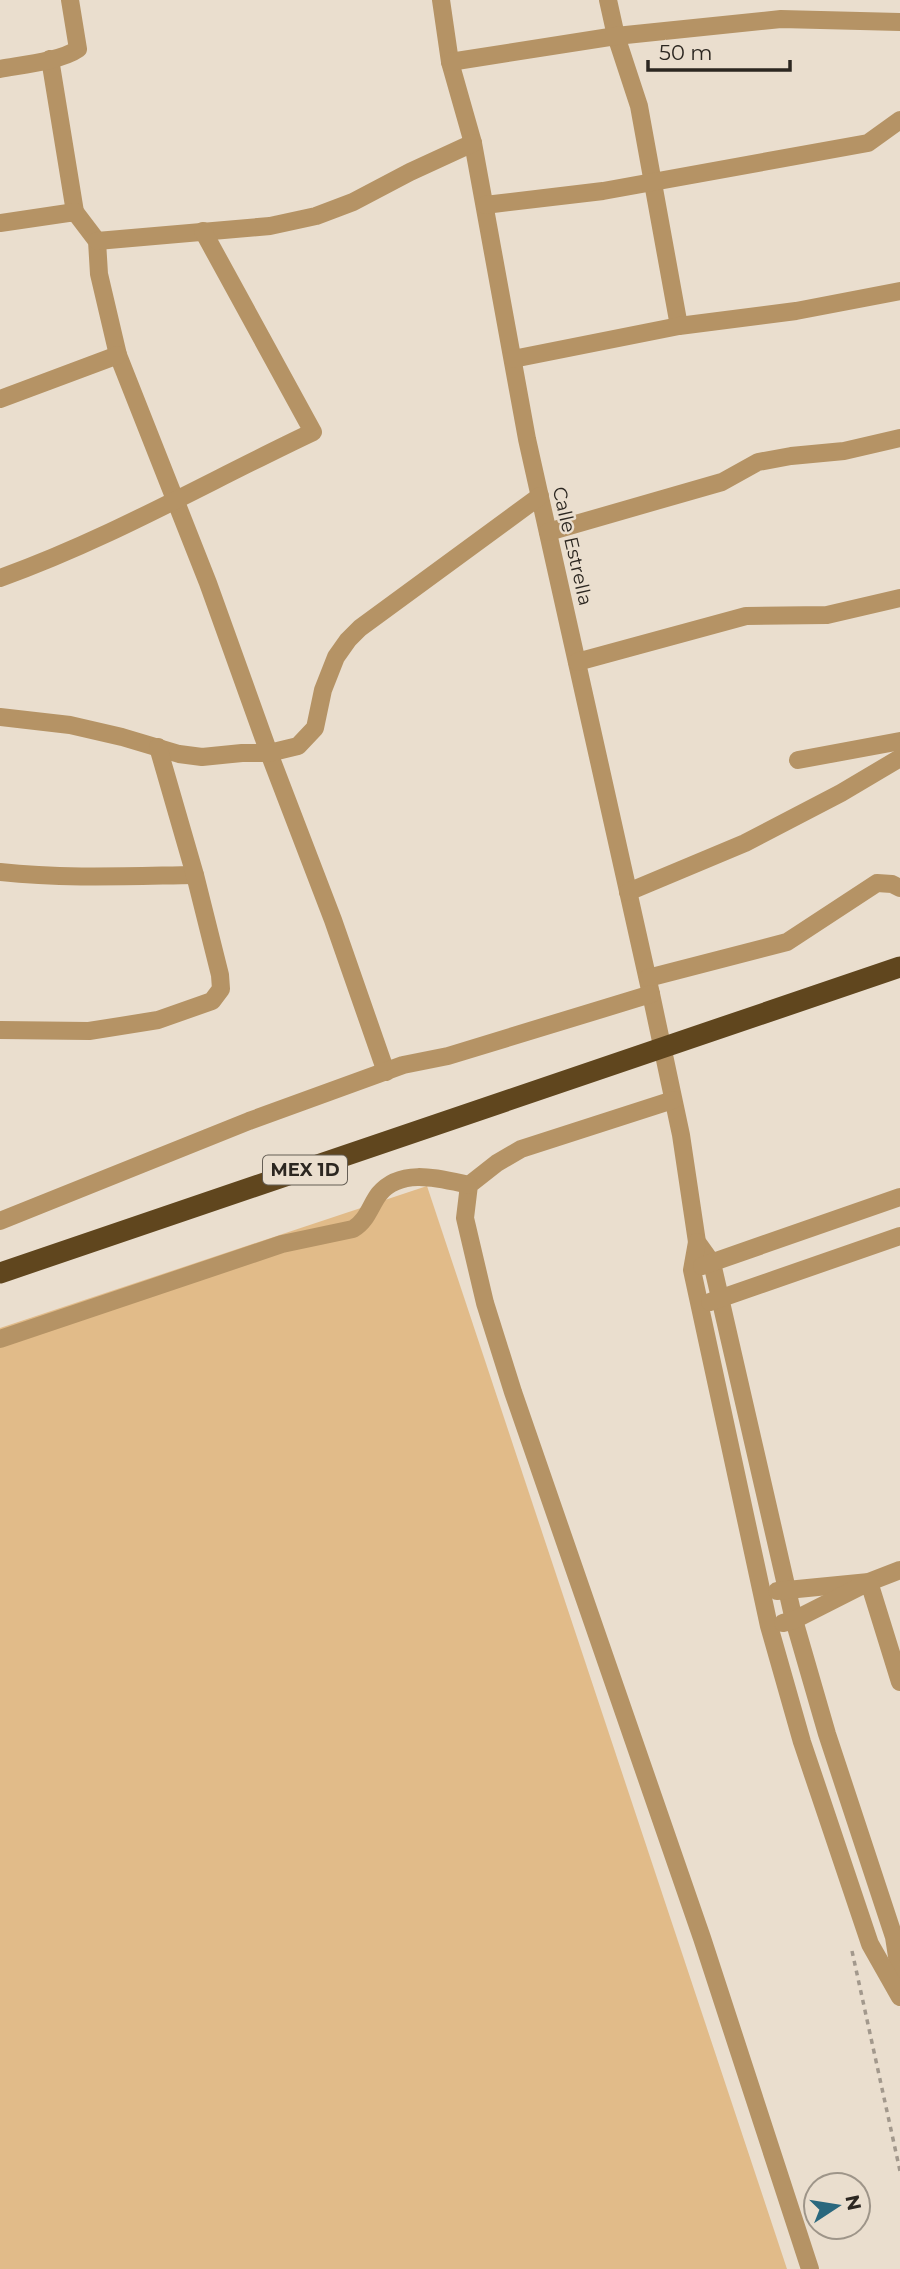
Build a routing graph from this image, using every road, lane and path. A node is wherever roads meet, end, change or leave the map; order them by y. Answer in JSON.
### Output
{"nodes":[{"id":1,"x":70,"y":0,"type":"edge"},
{"id":2,"x":441,"y":0,"type":"edge"},
{"id":3,"x":608,"y":0,"type":"edge"},
{"id":4,"x":778,"y":0,"type":"edge"},
{"id":5,"x":781,"y":19,"type":"junction"},
{"id":6,"x":900,"y":22,"type":"edge"},
{"id":7,"x":616,"y":36,"type":"junction"},
{"id":8,"x":50,"y":59,"type":"junction"},
{"id":9,"x":450,"y":62,"type":"junction"},
{"id":10,"x":0,"y":69,"type":"edge"},
{"id":11,"x":900,"y":120,"type":"edge"},
{"id":12,"x":473,"y":143,"type":"junction"},
{"id":13,"x":652,"y":183,"type":"junction"},
{"id":14,"x":485,"y":205,"type":"junction"},
{"id":15,"x":75,"y":212,"type":"junction"},
{"id":16,"x":0,"y":223,"type":"edge"},
{"id":17,"x":203,"y":231,"type":"junction"},
{"id":18,"x":97,"y":241,"type":"junction"},
{"id":19,"x":900,"y":290,"type":"edge"},
{"id":20,"x":679,"y":326,"type":"junction"},
{"id":21,"x":118,"y":355,"type":"junction"},
{"id":22,"x":513,"y":359,"type":"junction"},
{"id":23,"x":0,"y":399,"type":"edge"},
{"id":24,"x":900,"y":438,"type":"edge"},
{"id":25,"x":540,"y":496,"type":"junction"},
{"id":26,"x":176,"y":501,"type":"junction"},
{"id":27,"x":548,"y":532,"type":"junction"},
{"id":28,"x":0,"y":578,"type":"edge"},
{"id":29,"x":900,"y":598,"type":"edge"},
{"id":30,"x":577,"y":662,"type":"junction"},
{"id":31,"x":0,"y":717,"type":"edge"},
{"id":32,"x":900,"y":741,"type":"edge"},
{"id":33,"x":158,"y":747,"type":"junction"},
{"id":34,"x":269,"y":753,"type":"junction"},
{"id":35,"x":900,"y":758,"type":"edge"},
{"id":36,"x":798,"y":760,"type":"dead end"},
{"id":37,"x":0,"y":872,"type":"edge"},
{"id":38,"x":195,"y":875,"type":"junction"},
{"id":39,"x":900,"y":888,"type":"edge"},
{"id":40,"x":628,"y":891,"type":"junction"},
{"id":41,"x":900,"y":968,"type":"edge"},
{"id":42,"x":650,"y":986,"type":"junction"},
{"id":43,"x":0,"y":1030,"type":"edge"},
{"id":44,"x":386,"y":1072,"type":"junction"},
{"id":45,"x":673,"y":1100,"type":"junction"},
{"id":46,"x":470,"y":1185,"type":"junction"},
{"id":47,"x":900,"y":1197,"type":"edge"},
{"id":48,"x":0,"y":1222,"type":"edge"},
{"id":49,"x":900,"y":1236,"type":"edge"},
{"id":50,"x":697,"y":1242,"type":"junction"},
{"id":51,"x":712,"y":1263,"type":"junction"},
{"id":52,"x":692,"y":1270,"type":"junction"},
{"id":53,"x":0,"y":1273,"type":"edge"},
{"id":54,"x":720,"y":1299,"type":"junction"},
{"id":55,"x":700,"y":1305,"type":"junction"},
{"id":56,"x":0,"y":1339,"type":"edge"},
{"id":57,"x":900,"y":1570,"type":"edge"},
{"id":58,"x":869,"y":1583,"type":"junction"},
{"id":59,"x":787,"y":1588,"type":"junction"},
{"id":60,"x":762,"y":1595,"type":"junction"},
{"id":61,"x":794,"y":1620,"type":"junction"},
{"id":62,"x":769,"y":1626,"type":"junction"},
{"id":63,"x":900,"y":1682,"type":"edge"},
{"id":64,"x":827,"y":1734,"type":"junction"},
{"id":65,"x":802,"y":1742,"type":"junction"},
{"id":66,"x":893,"y":1909,"type":"edge"},
{"id":67,"x":862,"y":1920,"type":"junction"},
{"id":68,"x":897,"y":1936,"type":"edge"},
{"id":69,"x":870,"y":1944,"type":"junction"},
{"id":70,"x":852,"y":1951,"type":"dead end"},
{"id":71,"x":900,"y":1976,"type":"edge"},
{"id":72,"x":900,"y":1997,"type":"edge"},
{"id":73,"x":900,"y":2171,"type":"edge"},
{"id":74,"x":810,"y":2269,"type":"edge"}],
"edges":[{"from":1,"to":8,"type":"street"},
{"from":2,"to":9,"type":"street","name":"Calle Estrella"},
{"from":3,"to":7,"type":"street"},
{"from":4,"to":5,"type":"street"},
{"from":5,"to":6,"type":"street"},
{"from":5,"to":7,"type":"street"},
{"from":7,"to":9,"type":"street"},
{"from":7,"to":13,"type":"street"},
{"from":8,"to":10,"type":"street"},
{"from":8,"to":15,"type":"street"},
{"from":9,"to":12,"type":"street","name":"Calle Estrella"},
{"from":11,"to":13,"type":"street"},
{"from":12,"to":14,"type":"street","name":"Calle Estrella"},
{"from":12,"to":17,"type":"street"},
{"from":13,"to":14,"type":"street"},
{"from":13,"to":20,"type":"street"},
{"from":14,"to":22,"type":"street","name":"Calle Estrella"},
{"from":15,"to":16,"type":"street"},
{"from":15,"to":18,"type":"street"},
{"from":17,"to":18,"type":"street"},
{"from":17,"to":26,"type":"street"},
{"from":18,"to":21,"type":"street"},
{"from":19,"to":20,"type":"street"},
{"from":20,"to":22,"type":"street"},
{"from":21,"to":23,"type":"street"},
{"from":21,"to":26,"type":"street"},
{"from":22,"to":25,"type":"street","name":"Calle Estrella"},
{"from":24,"to":27,"type":"street"},
{"from":25,"to":27,"type":"street","name":"Calle Estrella"},
{"from":25,"to":34,"type":"street"},
{"from":26,"to":28,"type":"street"},
{"from":26,"to":34,"type":"street"},
{"from":27,"to":30,"type":"street","name":"Calle Estrella"},
{"from":29,"to":30,"type":"street"},
{"from":30,"to":40,"type":"street","name":"Calle Estrella"},
{"from":31,"to":33,"type":"street"},
{"from":32,"to":36,"type":"street"},
{"from":33,"to":34,"type":"street"},
{"from":33,"to":38,"type":"street"},
{"from":34,"to":44,"type":"street"},
{"from":35,"to":40,"type":"street"},
{"from":37,"to":38,"type":"street"},
{"from":38,"to":43,"type":"street"},
{"from":39,"to":42,"type":"street"},
{"from":40,"to":42,"type":"street","name":"Calle Estrella"},
{"from":41,"to":53,"type":"highway","number":"MEX 1D"},
{"from":42,"to":44,"type":"street"},
{"from":42,"to":45,"type":"street","name":"Calle Estrella"},
{"from":44,"to":48,"type":"street"},
{"from":45,"to":46,"type":"street"},
{"from":45,"to":50,"type":"street","name":"Calle Estrella"},
{"from":46,"to":56,"type":"street"},
{"from":46,"to":74,"type":"street"},
{"from":47,"to":51,"type":"street"},
{"from":49,"to":54,"type":"street"},
{"from":50,"to":51,"type":"street"},
{"from":50,"to":52,"type":"street"},
{"from":51,"to":52,"type":"street"},
{"from":51,"to":54,"type":"street"},
{"from":52,"to":55,"type":"street"},
{"from":54,"to":55,"type":"street"},
{"from":54,"to":59,"type":"street"},
{"from":55,"to":60,"type":"street"},
{"from":57,"to":58,"type":"street"},
{"from":58,"to":59,"type":"street"},
{"from":58,"to":61,"type":"street"},
{"from":58,"to":63,"type":"street"},
{"from":59,"to":60,"type":"street"},
{"from":59,"to":61,"type":"street"},
{"from":60,"to":62,"type":"street"},
{"from":61,"to":62,"type":"street"},
{"from":61,"to":64,"type":"street"},
{"from":62,"to":65,"type":"street"},
{"from":64,"to":65,"type":"street"},
{"from":64,"to":66,"type":"street"},
{"from":65,"to":67,"type":"street"},
{"from":66,"to":67,"type":"street"},
{"from":66,"to":68,"type":"street"},
{"from":67,"to":69,"type":"street"},
{"from":68,"to":69,"type":"street"},
{"from":68,"to":71,"type":"street"},
{"from":69,"to":72,"type":"street"},
{"from":70,"to":73,"type":"path"}]}
